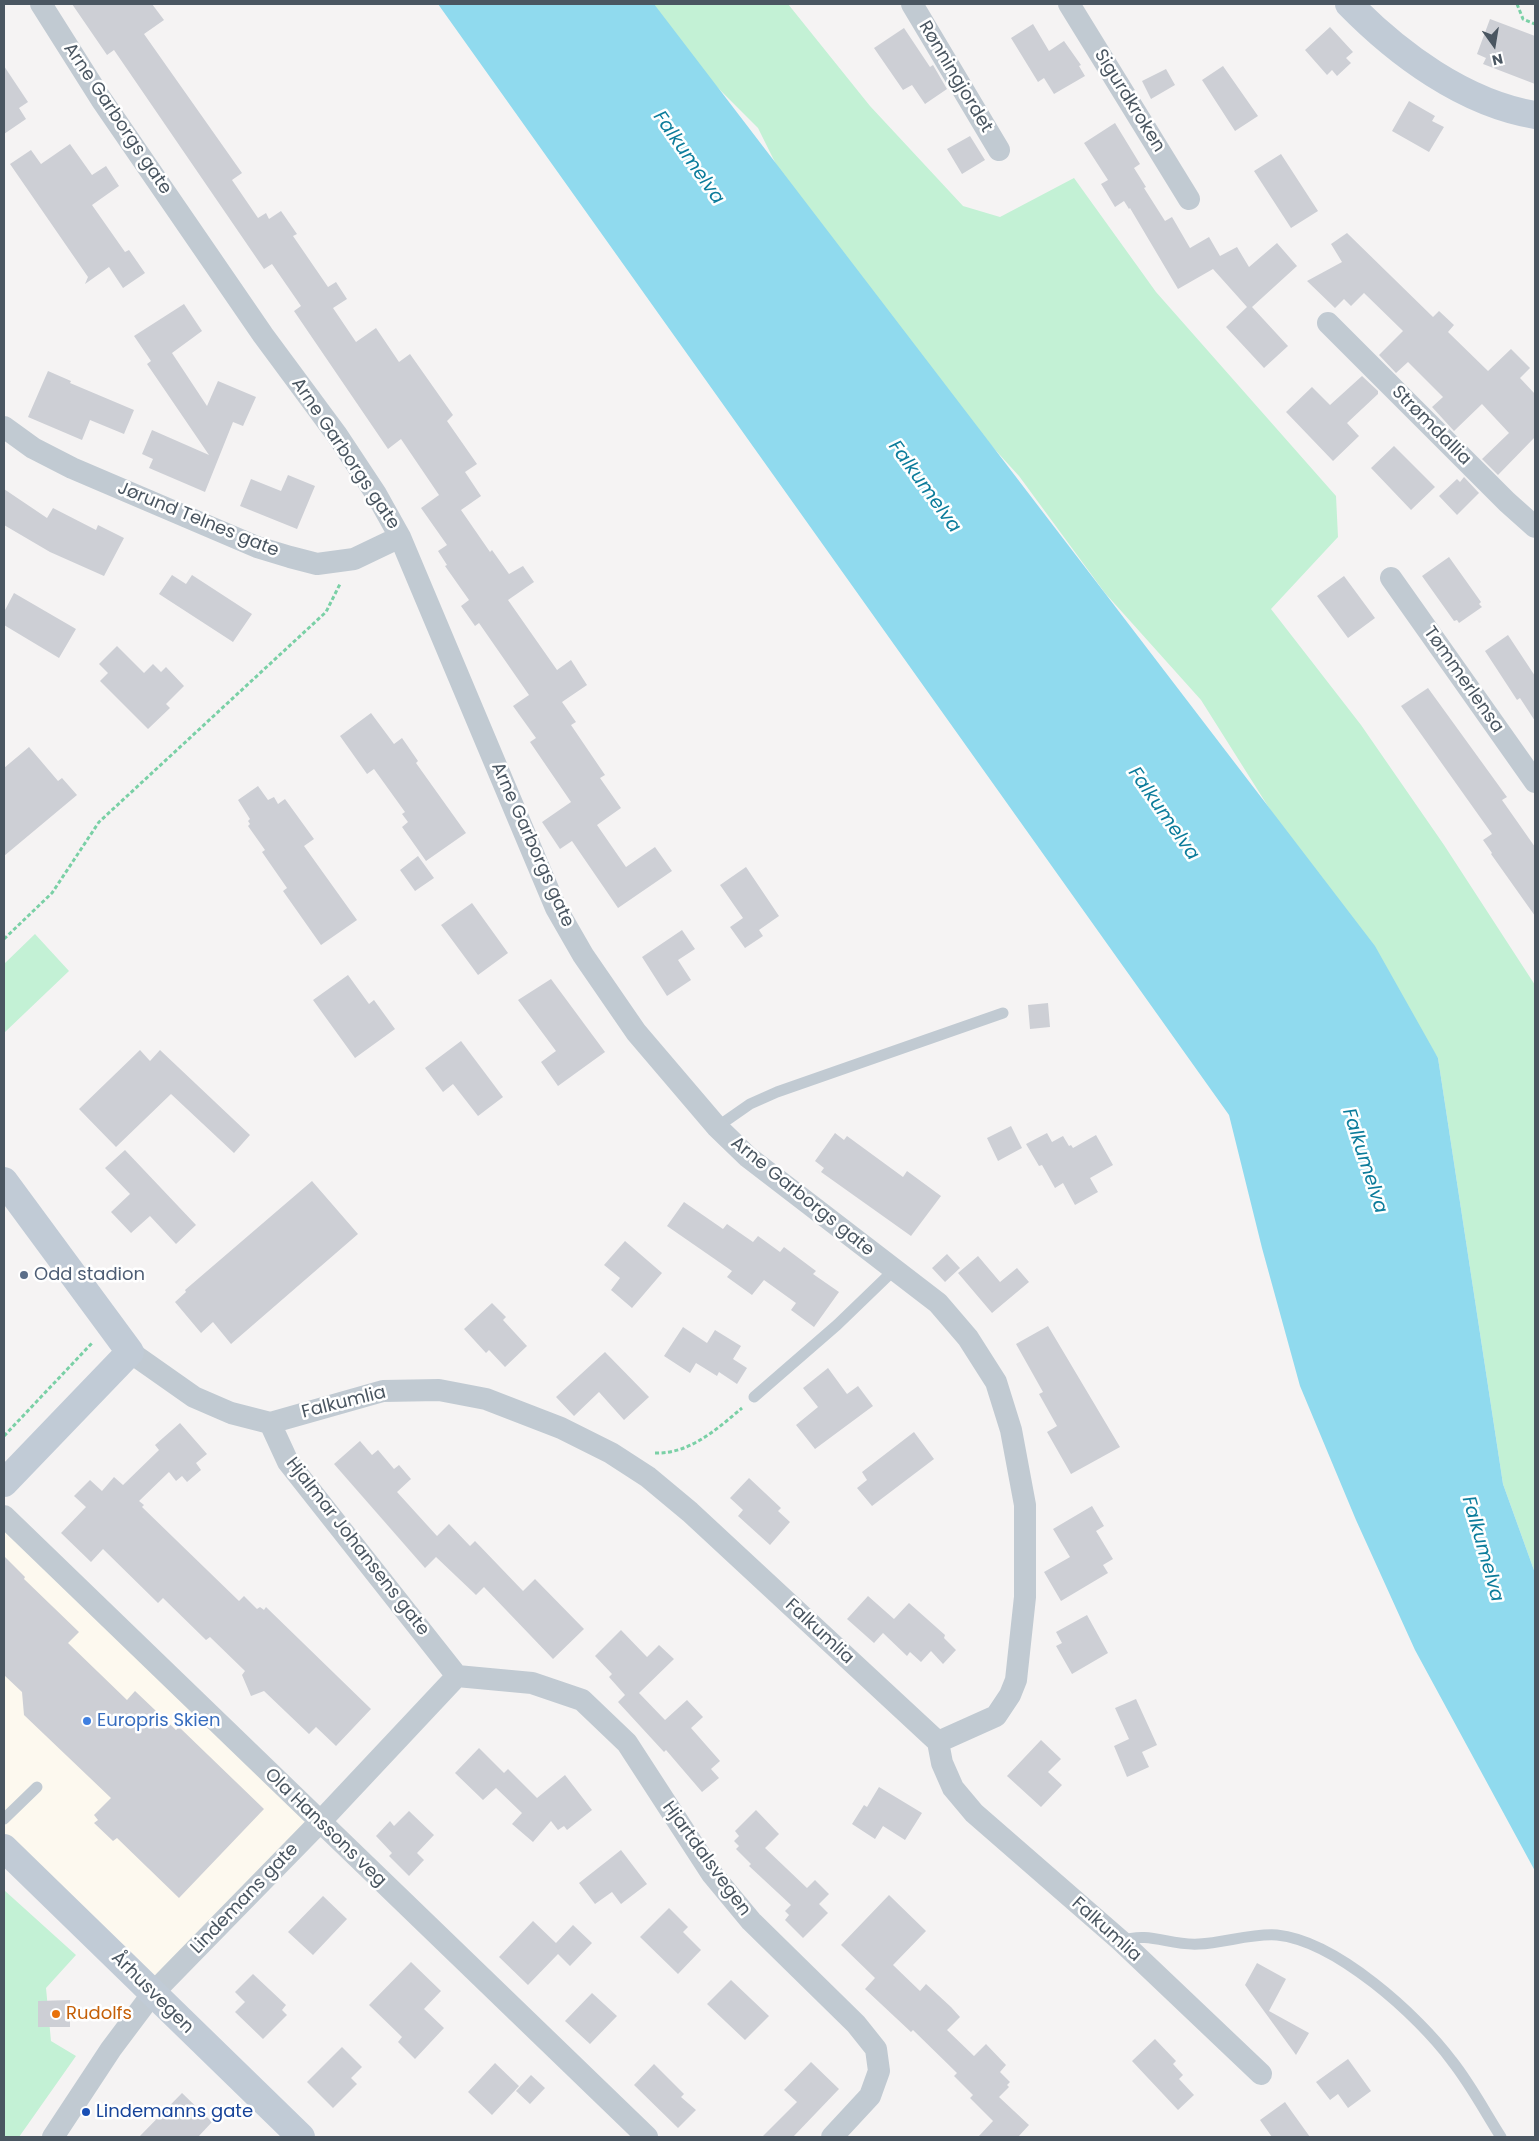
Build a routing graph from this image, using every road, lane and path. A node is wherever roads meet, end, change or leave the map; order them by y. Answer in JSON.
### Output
{"nodes":[{"id":1,"x":40,"y":4,"type":"edge"},
{"id":2,"x":912,"y":4,"type":"edge"},
{"id":3,"x":1069,"y":4,"type":"edge"},
{"id":4,"x":1349,"y":4,"type":"edge"},
{"id":5,"x":1517,"y":4,"type":"edge"},
{"id":6,"x":1535,"y":24,"type":"edge"},
{"id":7,"x":1535,"y":115,"type":"edge"},
{"id":8,"x":999,"y":150,"type":"dead end"},
{"id":9,"x":1189,"y":199,"type":"dead end"},
{"id":10,"x":1328,"y":323,"type":"dead end"},
{"id":11,"x":4,"y":427,"type":"edge"},
{"id":12,"x":1535,"y":527,"type":"edge"},
{"id":13,"x":400,"y":537,"type":"junction"},
{"id":14,"x":354,"y":559,"type":"junction"},
{"id":15,"x":1391,"y":578,"type":"dead end"},
{"id":16,"x":1535,"y":782,"type":"edge"},
{"id":17,"x":4,"y":939,"type":"edge"},
{"id":18,"x":1003,"y":1013,"type":"dead end"},
{"id":19,"x":717,"y":1127,"type":"junction"},
{"id":20,"x":4,"y":1181,"type":"edge"},
{"id":21,"x":894,"y":1270,"type":"junction"},
{"id":22,"x":110,"y":1324,"type":"junction"},
{"id":23,"x":130,"y":1352,"type":"junction"},
{"id":24,"x":754,"y":1397,"type":"joint"},
{"id":25,"x":270,"y":1423,"type":"junction"},
{"id":26,"x":4,"y":1436,"type":"edge"},
{"id":27,"x":652,"y":1452,"type":"dead end"},
{"id":28,"x":4,"y":1483,"type":"edge"},
{"id":29,"x":4,"y":1516,"type":"edge"},
{"id":30,"x":457,"y":1676,"type":"junction"},
{"id":31,"x":938,"y":1742,"type":"junction"},
{"id":32,"x":37,"y":1787,"type":"dead end"},
{"id":33,"x":4,"y":1820,"type":"edge"},
{"id":34,"x":319,"y":1823,"type":"junction"},
{"id":35,"x":4,"y":1848,"type":"edge"},
{"id":36,"x":1121,"y":1941,"type":"junction"},
{"id":37,"x":153,"y":1993,"type":"junction"},
{"id":38,"x":1261,"y":2074,"type":"dead end"},
{"id":39,"x":53,"y":2137,"type":"edge"},
{"id":40,"x":302,"y":2137,"type":"edge"},
{"id":41,"x":647,"y":2137,"type":"edge"},
{"id":42,"x":832,"y":2137,"type":"edge"},
{"id":43,"x":1501,"y":2137,"type":"edge"}],
"edges":[{"from":1,"to":13,"type":"street","name":"Arne Garborgs gate"},
{"from":2,"to":8,"type":"street","name":"Rønningjordet"},
{"from":3,"to":9,"type":"street","name":"Sigurdkroken"},
{"from":4,"to":7,"type":"street"},
{"from":5,"to":6,"type":"path"},
{"from":10,"to":12,"type":"street","name":"Strømdallia"},
{"from":11,"to":14,"type":"street","name":"Jørund Telnes gate"},
{"from":13,"to":14,"type":"street","name":"Jørund Telnes gate"},
{"from":13,"to":19,"type":"street","name":"Arne Garborgs gate"},
{"from":14,"to":17,"type":"path"},
{"from":15,"to":16,"type":"street","name":"Tømmerlensa"},
{"from":18,"to":19,"type":"lane"},
{"from":19,"to":21,"type":"street","name":"Arne Garborgs gate"},
{"from":20,"to":22,"type":"street"},
{"from":21,"to":24,"type":"lane"},
{"from":21,"to":31,"type":"street","name":"Arne Garborgs gate"},
{"from":22,"to":23,"type":"street"},
{"from":22,"to":26,"type":"path"},
{"from":23,"to":25,"type":"street"},
{"from":23,"to":28,"type":"street"},
{"from":24,"to":27,"type":"path"},
{"from":25,"to":30,"type":"street","name":"Hjalmar Johansens gate"},
{"from":25,"to":31,"type":"street","name":"Falkumlia"},
{"from":29,"to":34,"type":"street","name":"Ola Hanssons veg"},
{"from":30,"to":34,"type":"street","name":"Lindemans gate"},
{"from":30,"to":42,"type":"street","name":"Hjartdalsvegen"},
{"from":31,"to":36,"type":"street","name":"Falkumlia"},
{"from":32,"to":33,"type":"lane"},
{"from":34,"to":37,"type":"street","name":"Lindemans gate"},
{"from":34,"to":41,"type":"street","name":"Ola Hanssons veg"},
{"from":35,"to":37,"type":"street","name":"Århusvegen"},
{"from":36,"to":38,"type":"street","name":"Falkumlia"},
{"from":36,"to":43,"type":"lane"},
{"from":37,"to":39,"type":"street","name":"Lindemans gate"},
{"from":37,"to":40,"type":"street","name":"Århusvegen"}]}
